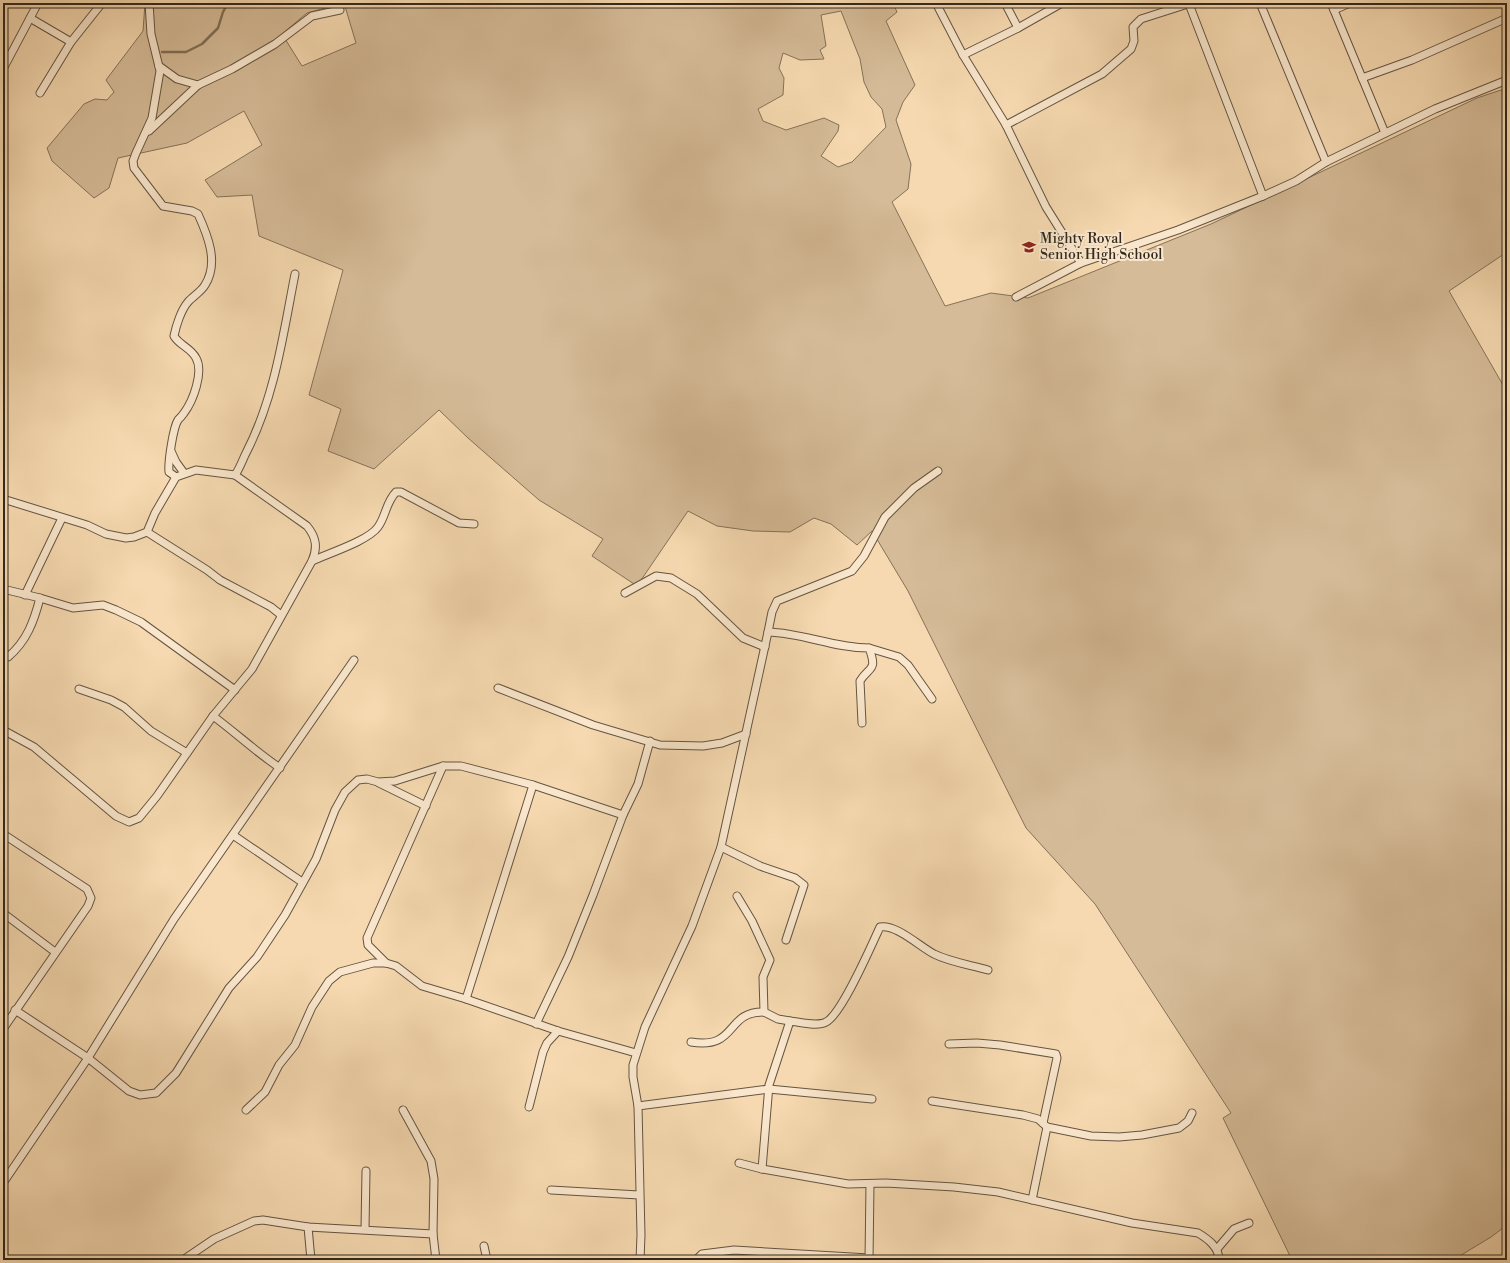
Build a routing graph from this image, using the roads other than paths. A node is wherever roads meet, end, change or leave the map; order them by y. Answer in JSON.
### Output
{"nodes":[{"id":1,"x":38,"y":3,"type":"edge"},
{"id":2,"x":102,"y":3,"type":"edge"},
{"id":3,"x":149,"y":3,"type":"edge"},
{"id":4,"x":936,"y":3,"type":"edge"},
{"id":5,"x":1005,"y":3,"type":"edge"},
{"id":6,"x":1062,"y":3,"type":"edge"},
{"id":7,"x":1190,"y":3,"type":"edge"},
{"id":8,"x":1260,"y":3,"type":"edge"},
{"id":9,"x":1331,"y":3,"type":"edge"},
{"id":10,"x":1350,"y":3,"type":"edge"},
{"id":11,"x":340,"y":10,"type":"dead end"},
{"id":12,"x":1334,"y":10,"type":"junction"},
{"id":13,"x":30,"y":18,"type":"junction"},
{"id":14,"x":1507,"y":18,"type":"edge"},
{"id":15,"x":1018,"y":28,"type":"junction"},
{"id":16,"x":71,"y":42,"type":"junction"},
{"id":17,"x":963,"y":55,"type":"junction"},
{"id":18,"x":159,"y":66,"type":"junction"},
{"id":19,"x":3,"y":68,"type":"edge"},
{"id":20,"x":1362,"y":78,"type":"junction"},
{"id":21,"x":1507,"y":80,"type":"edge"},
{"id":22,"x":198,"y":85,"type":"junction"},
{"id":23,"x":40,"y":94,"type":"dead end"},
{"id":24,"x":1006,"y":125,"type":"junction"},
{"id":25,"x":147,"y":132,"type":"junction"},
{"id":26,"x":1385,"y":133,"type":"junction"},
{"id":27,"x":1326,"y":162,"type":"junction"},
{"id":28,"x":1263,"y":196,"type":"junction"},
{"id":29,"x":1081,"y":263,"type":"junction"},
{"id":30,"x":295,"y":274,"type":"dead end"},
{"id":31,"x":1016,"y":297,"type":"dead end"},
{"id":32,"x":171,"y":450,"type":"junction"},
{"id":33,"x":938,"y":471,"type":"dead end"},
{"id":34,"x":184,"y":473,"type":"junction"},
{"id":35,"x":235,"y":475,"type":"junction"},
{"id":36,"x":176,"y":477,"type":"junction"},
{"id":37,"x":3,"y":499,"type":"edge"},
{"id":38,"x":62,"y":518,"type":"junction"},
{"id":39,"x":474,"y":524,"type":"dead end"},
{"id":40,"x":147,"y":532,"type":"junction"},
{"id":41,"x":312,"y":561,"type":"junction"},
{"id":42,"x":3,"y":589,"type":"edge"},
{"id":43,"x":625,"y":593,"type":"dead end"},
{"id":44,"x":25,"y":595,"type":"junction"},
{"id":45,"x":40,"y":598,"type":"junction"},
{"id":46,"x":282,"y":615,"type":"junction"},
{"id":47,"x":768,"y":632,"type":"junction"},
{"id":48,"x":765,"y":647,"type":"junction"},
{"id":49,"x":868,"y":648,"type":"junction"},
{"id":50,"x":3,"y":656,"type":"edge"},
{"id":51,"x":354,"y":660,"type":"dead end"},
{"id":52,"x":498,"y":688,"type":"dead end"},
{"id":53,"x":79,"y":689,"type":"dead end"},
{"id":54,"x":235,"y":690,"type":"junction"},
{"id":55,"x":932,"y":700,"type":"dead end"},
{"id":56,"x":213,"y":716,"type":"junction"},
{"id":57,"x":862,"y":723,"type":"dead end"},
{"id":58,"x":3,"y":730,"type":"edge"},
{"id":59,"x":746,"y":734,"type":"junction"},
{"id":60,"x":650,"y":741,"type":"junction"},
{"id":61,"x":187,"y":753,"type":"junction"},
{"id":62,"x":443,"y":766,"type":"junction"},
{"id":63,"x":280,"y":768,"type":"junction"},
{"id":64,"x":378,"y":782,"type":"junction"},
{"id":65,"x":533,"y":785,"type":"junction"},
{"id":66,"x":426,"y":806,"type":"junction"},
{"id":67,"x":623,"y":815,"type":"junction"},
{"id":68,"x":3,"y":834,"type":"edge"},
{"id":69,"x":233,"y":835,"type":"junction"},
{"id":70,"x":721,"y":847,"type":"junction"},
{"id":71,"x":302,"y":882,"type":"junction"},
{"id":72,"x":737,"y":896,"type":"dead end"},
{"id":73,"x":3,"y":913,"type":"edge"},
{"id":74,"x":786,"y":940,"type":"dead end"},
{"id":75,"x":56,"y":952,"type":"junction"},
{"id":76,"x":386,"y":962,"type":"junction"},
{"id":77,"x":988,"y":970,"type":"dead end"},
{"id":78,"x":466,"y":999,"type":"junction"},
{"id":79,"x":15,"y":1010,"type":"junction"},
{"id":80,"x":764,"y":1012,"type":"junction"},
{"id":81,"x":790,"y":1021,"type":"junction"},
{"id":82,"x":536,"y":1024,"type":"junction"},
{"id":83,"x":544,"y":1027,"type":"junction"},
{"id":84,"x":3,"y":1029,"type":"edge"},
{"id":85,"x":558,"y":1031,"type":"junction"},
{"id":86,"x":691,"y":1042,"type":"dead end"},
{"id":87,"x":547,"y":1043,"type":"junction"},
{"id":88,"x":949,"y":1044,"type":"dead end"},
{"id":89,"x":636,"y":1053,"type":"junction"},
{"id":90,"x":88,"y":1058,"type":"junction"},
{"id":91,"x":769,"y":1089,"type":"junction"},
{"id":92,"x":872,"y":1099,"type":"dead end"},
{"id":93,"x":932,"y":1102,"type":"dead end"},
{"id":94,"x":638,"y":1106,"type":"junction"},
{"id":95,"x":529,"y":1107,"type":"dead end"},
{"id":96,"x":246,"y":1110,"type":"dead end"},
{"id":97,"x":403,"y":1110,"type":"dead end"},
{"id":98,"x":1192,"y":1113,"type":"dead end"},
{"id":99,"x":1045,"y":1125,"type":"junction"},
{"id":100,"x":739,"y":1162,"type":"dead end"},
{"id":101,"x":762,"y":1169,"type":"junction"},
{"id":102,"x":366,"y":1171,"type":"dead end"},
{"id":103,"x":3,"y":1183,"type":"edge"},
{"id":104,"x":870,"y":1184,"type":"junction"},
{"id":105,"x":551,"y":1190,"type":"dead end"},
{"id":106,"x":639,"y":1195,"type":"junction"},
{"id":107,"x":1032,"y":1200,"type":"junction"},
{"id":108,"x":1249,"y":1223,"type":"dead end"},
{"id":109,"x":308,"y":1227,"type":"junction"},
{"id":110,"x":366,"y":1229,"type":"junction"},
{"id":111,"x":432,"y":1234,"type":"junction"},
{"id":112,"x":484,"y":1246,"type":"dead end"},
{"id":113,"x":1217,"y":1249,"type":"junction"},
{"id":114,"x":869,"y":1259,"type":"edge"},
{"id":115,"x":183,"y":1260,"type":"edge"},
{"id":116,"x":311,"y":1260,"type":"edge"},
{"id":117,"x":436,"y":1260,"type":"edge"},
{"id":118,"x":487,"y":1260,"type":"edge"},
{"id":119,"x":640,"y":1260,"type":"edge"},
{"id":120,"x":696,"y":1260,"type":"edge"},
{"id":121,"x":1219,"y":1260,"type":"edge"}],
"edges":[{"from":1,"to":13,"type":"street"},
{"from":2,"to":16,"type":"street"},
{"from":3,"to":18,"type":"street"},
{"from":4,"to":17,"type":"street"},
{"from":5,"to":15,"type":"street"},
{"from":6,"to":15,"type":"street"},
{"from":7,"to":24,"type":"street"},
{"from":7,"to":28,"type":"street"},
{"from":8,"to":27,"type":"street"},
{"from":9,"to":12,"type":"street"},
{"from":10,"to":12,"type":"street"},
{"from":11,"to":22,"type":"street"},
{"from":12,"to":20,"type":"street"},
{"from":13,"to":16,"type":"street"},
{"from":13,"to":19,"type":"street"},
{"from":14,"to":20,"type":"street"},
{"from":15,"to":17,"type":"street"},
{"from":16,"to":23,"type":"street"},
{"from":17,"to":24,"type":"street"},
{"from":18,"to":22,"type":"street"},
{"from":18,"to":25,"type":"street"},
{"from":20,"to":26,"type":"street"},
{"from":21,"to":26,"type":"street"},
{"from":22,"to":25,"type":"street"},
{"from":24,"to":29,"type":"street"},
{"from":25,"to":32,"type":"street"},
{"from":26,"to":27,"type":"street"},
{"from":27,"to":28,"type":"street"},
{"from":28,"to":29,"type":"street"},
{"from":29,"to":31,"type":"street"},
{"from":30,"to":35,"type":"street"},
{"from":32,"to":34,"type":"street"},
{"from":32,"to":36,"type":"street"},
{"from":33,"to":47,"type":"street"},
{"from":34,"to":35,"type":"street"},
{"from":34,"to":36,"type":"street"},
{"from":35,"to":41,"type":"street"},
{"from":36,"to":40,"type":"street"},
{"from":37,"to":38,"type":"street"},
{"from":38,"to":40,"type":"street"},
{"from":38,"to":44,"type":"street"},
{"from":39,"to":41,"type":"street"},
{"from":40,"to":46,"type":"street"},
{"from":41,"to":46,"type":"street"},
{"from":42,"to":44,"type":"street"},
{"from":43,"to":48,"type":"street"},
{"from":44,"to":45,"type":"street"},
{"from":45,"to":50,"type":"street"},
{"from":45,"to":54,"type":"street"},
{"from":46,"to":54,"type":"street"},
{"from":47,"to":48,"type":"street"},
{"from":47,"to":49,"type":"street"},
{"from":48,"to":59,"type":"street"},
{"from":49,"to":55,"type":"street"},
{"from":49,"to":57,"type":"street"},
{"from":51,"to":63,"type":"street"},
{"from":52,"to":60,"type":"street"},
{"from":53,"to":61,"type":"street"},
{"from":54,"to":56,"type":"street"},
{"from":56,"to":61,"type":"street"},
{"from":56,"to":63,"type":"street"},
{"from":58,"to":61,"type":"street"},
{"from":59,"to":60,"type":"street"},
{"from":59,"to":70,"type":"street"},
{"from":60,"to":67,"type":"street"},
{"from":62,"to":64,"type":"street"},
{"from":62,"to":65,"type":"street"},
{"from":62,"to":66,"type":"street"},
{"from":63,"to":69,"type":"street"},
{"from":64,"to":66,"type":"street"},
{"from":64,"to":71,"type":"street"},
{"from":65,"to":67,"type":"street"},
{"from":65,"to":78,"type":"street"},
{"from":66,"to":76,"type":"street"},
{"from":67,"to":82,"type":"street"},
{"from":68,"to":75,"type":"street"},
{"from":69,"to":71,"type":"street"},
{"from":69,"to":90,"type":"street"},
{"from":70,"to":74,"type":"street"},
{"from":70,"to":89,"type":"street"},
{"from":71,"to":90,"type":"street"},
{"from":72,"to":80,"type":"street"},
{"from":73,"to":75,"type":"street"},
{"from":75,"to":79,"type":"street"},
{"from":76,"to":78,"type":"street"},
{"from":76,"to":96,"type":"street"},
{"from":77,"to":81,"type":"street"},
{"from":78,"to":82,"type":"street"},
{"from":79,"to":84,"type":"street"},
{"from":79,"to":90,"type":"street"},
{"from":80,"to":81,"type":"street"},
{"from":80,"to":86,"type":"street"},
{"from":81,"to":91,"type":"street"},
{"from":82,"to":83,"type":"street"},
{"from":83,"to":85,"type":"street"},
{"from":83,"to":87,"type":"street"},
{"from":85,"to":87,"type":"street"},
{"from":85,"to":89,"type":"street"},
{"from":87,"to":95,"type":"street"},
{"from":88,"to":99,"type":"street"},
{"from":89,"to":94,"type":"street"},
{"from":90,"to":103,"type":"street"},
{"from":91,"to":92,"type":"street"},
{"from":91,"to":94,"type":"street"},
{"from":91,"to":101,"type":"street"},
{"from":93,"to":99,"type":"street"},
{"from":94,"to":106,"type":"street"},
{"from":97,"to":111,"type":"street"},
{"from":98,"to":99,"type":"street"},
{"from":99,"to":107,"type":"street"},
{"from":100,"to":101,"type":"street"},
{"from":101,"to":104,"type":"street"},
{"from":102,"to":110,"type":"street"},
{"from":104,"to":107,"type":"street"},
{"from":104,"to":114,"type":"street"},
{"from":105,"to":106,"type":"street"},
{"from":106,"to":119,"type":"street"},
{"from":107,"to":113,"type":"street"},
{"from":108,"to":113,"type":"street"},
{"from":109,"to":110,"type":"street"},
{"from":109,"to":115,"type":"street"},
{"from":109,"to":116,"type":"street"},
{"from":110,"to":111,"type":"street"},
{"from":111,"to":117,"type":"street"},
{"from":112,"to":118,"type":"street"},
{"from":113,"to":121,"type":"street"},
{"from":114,"to":120,"type":"street"}]}
